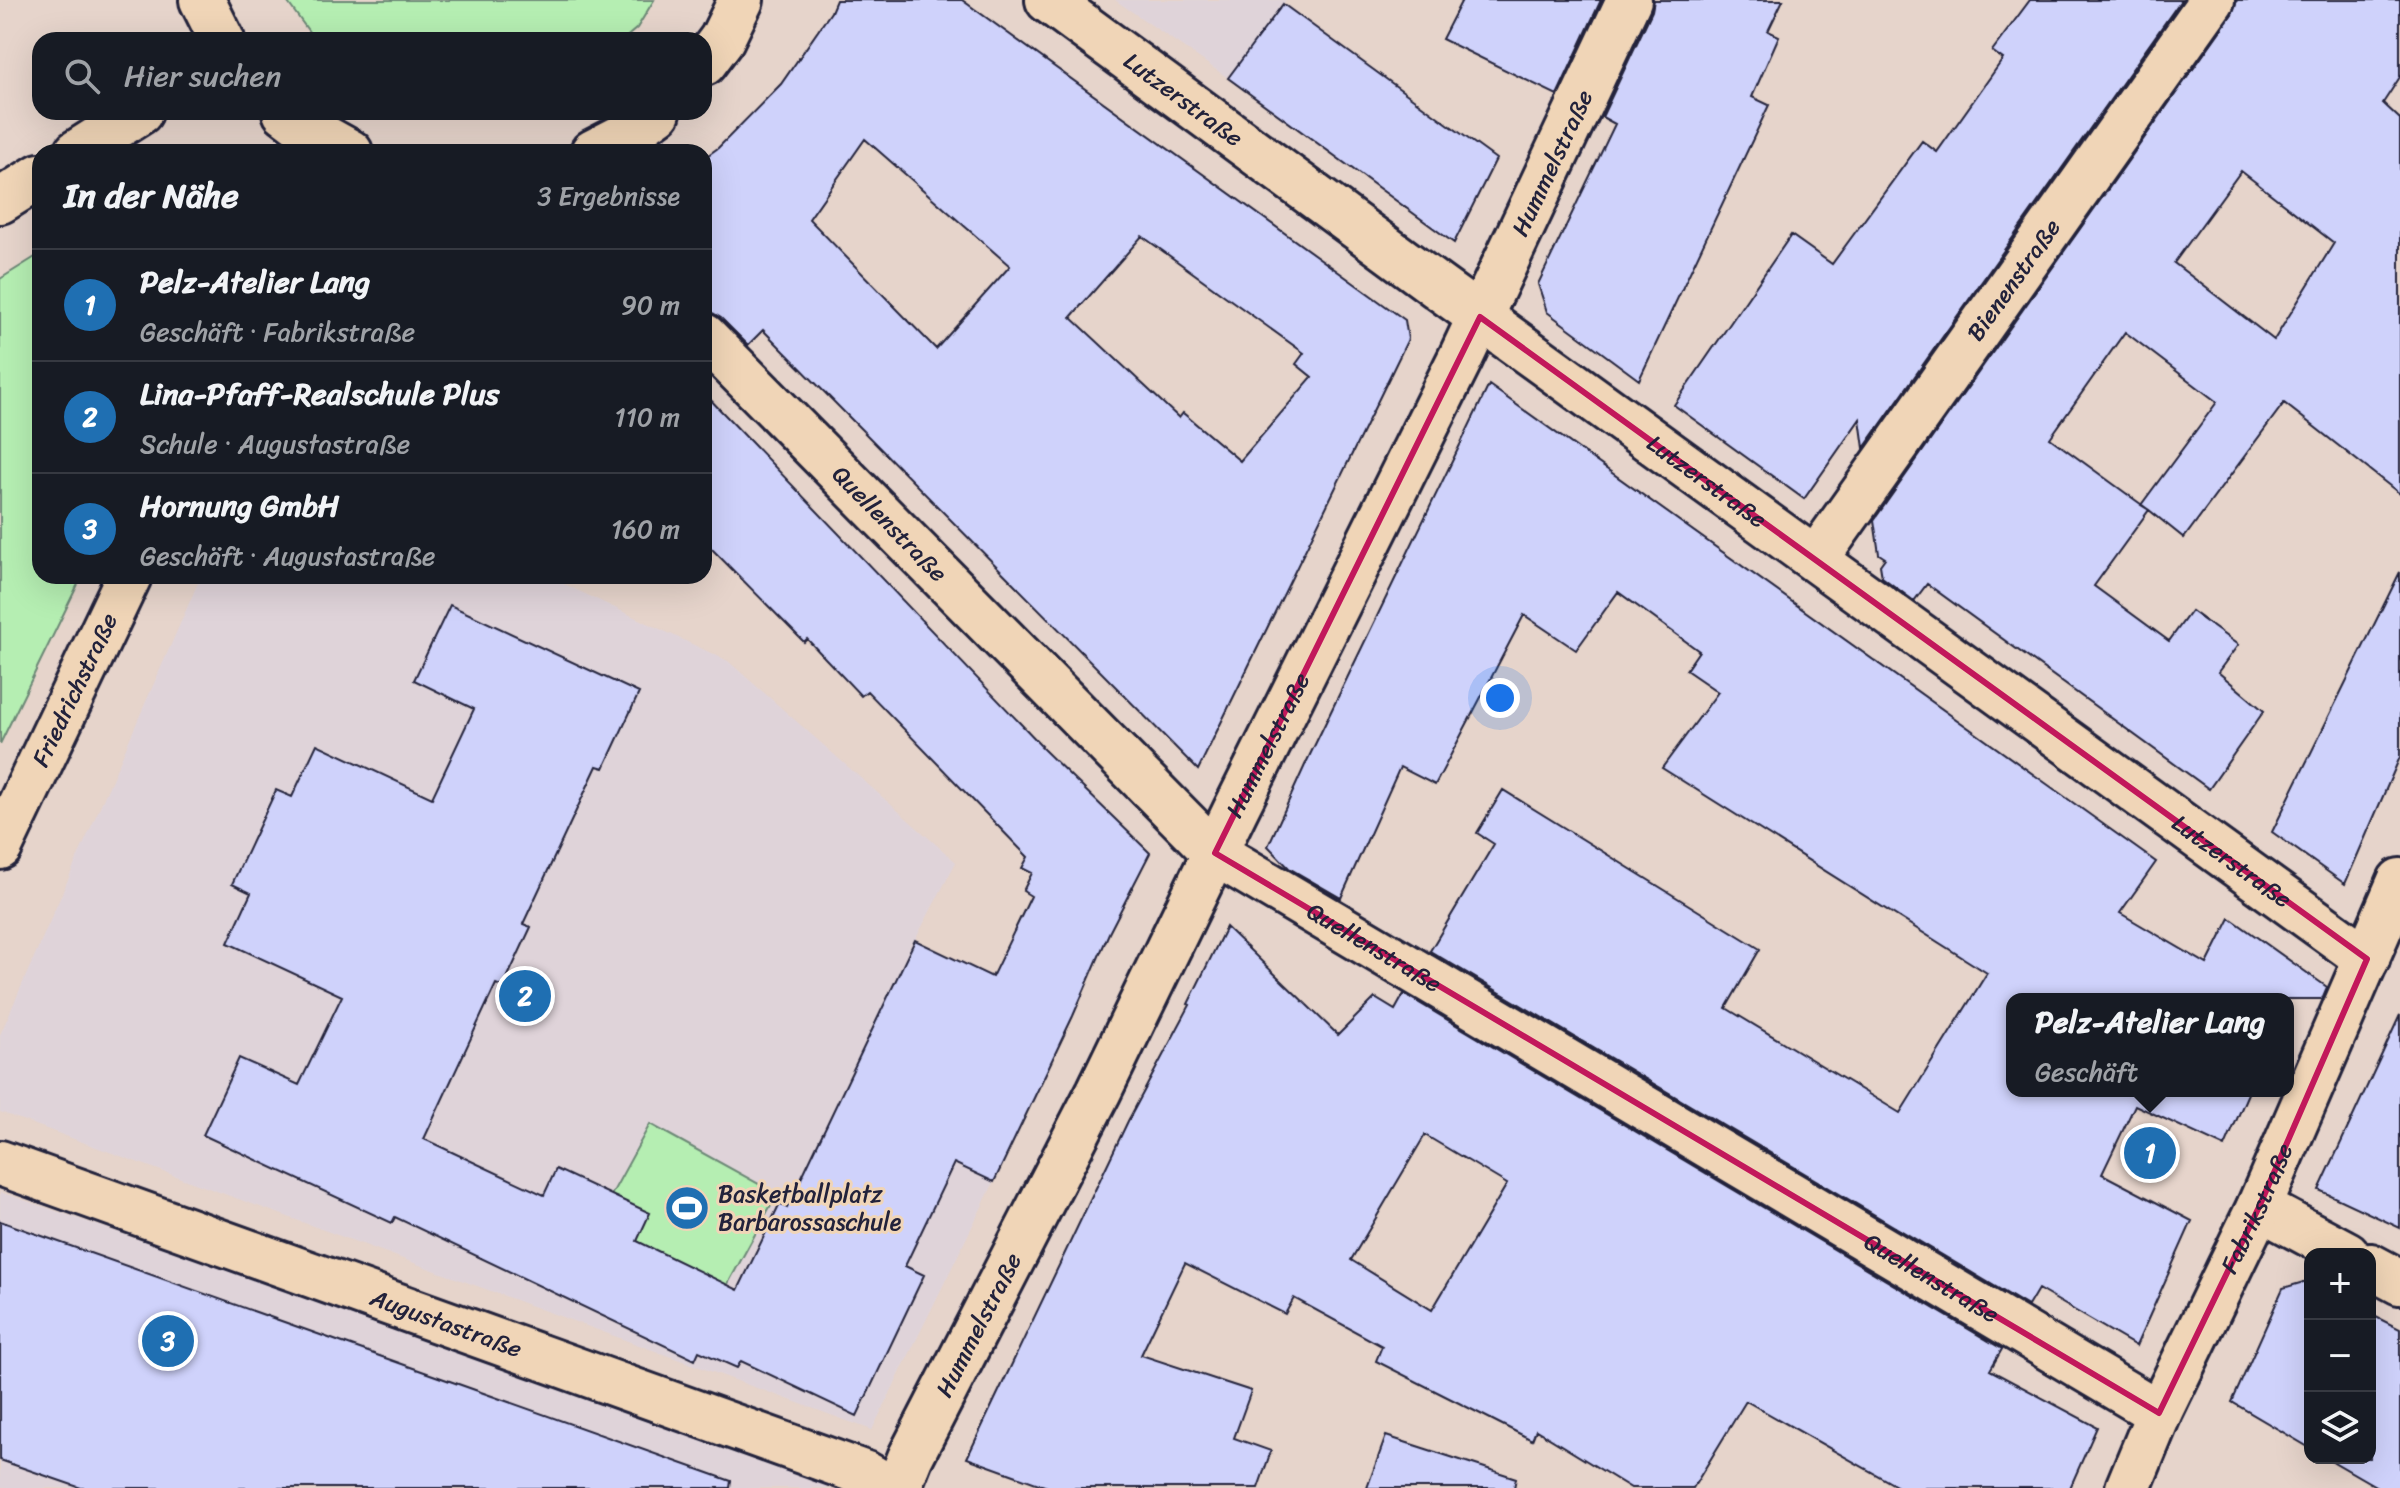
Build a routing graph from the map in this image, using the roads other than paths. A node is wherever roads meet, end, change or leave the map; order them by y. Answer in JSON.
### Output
{"nodes":[{"id":1,"x":202,"y":0,"type":"edge"},
{"id":2,"x":741,"y":0,"type":"edge"},
{"id":3,"x":1048,"y":0,"type":"edge"},
{"id":4,"x":1629,"y":0,"type":"edge"},
{"id":5,"x":2212,"y":0,"type":"edge"},
{"id":6,"x":218,"y":32,"type":"edge"},
{"id":7,"x":712,"y":52,"type":"edge"},
{"id":8,"x":127,"y":120,"type":"edge"},
{"id":9,"x":296,"y":120,"type":"edge"},
{"id":10,"x":647,"y":120,"type":"edge"},
{"id":11,"x":90,"y":144,"type":"edge"},
{"id":12,"x":330,"y":144,"type":"edge"},
{"id":13,"x":609,"y":144,"type":"edge"},
{"id":14,"x":32,"y":181,"type":"edge"},
{"id":15,"x":0,"y":201,"type":"edge"},
{"id":16,"x":1480,"y":317,"type":"junction"},
{"id":17,"x":712,"y":344,"type":"edge"},
{"id":18,"x":1816,"y":559,"type":"junction"},
{"id":19,"x":125,"y":584,"type":"edge"},
{"id":20,"x":0,"y":847,"type":"edge"},
{"id":21,"x":1215,"y":853,"type":"junction"},
{"id":22,"x":2400,"y":881,"type":"edge"},
{"id":23,"x":2367,"y":959,"type":"junction"},
{"id":24,"x":0,"y":1163,"type":"edge"},
{"id":25,"x":2259,"y":1207,"type":"junction"},
{"id":26,"x":2336,"y":1248,"type":"edge"},
{"id":27,"x":2376,"y":1269,"type":"edge"},
{"id":28,"x":2400,"y":1282,"type":"edge"},
{"id":29,"x":2159,"y":1413,"type":"junction"},
{"id":30,"x":890,"y":1488,"type":"edge"},
{"id":31,"x":898,"y":1488,"type":"edge"},
{"id":32,"x":2128,"y":1488,"type":"edge"}],
"edges":[{"from":1,"to":6,"type":"street"},
{"from":2,"to":7,"type":"street"},
{"from":3,"to":16,"type":"street","name":"Lutzerstraße"},
{"from":4,"to":16,"type":"street","name":"Hummelstraße"},
{"from":5,"to":18,"type":"street","name":"Bienenstraße"},
{"from":8,"to":11,"type":"street"},
{"from":9,"to":12,"type":"street"},
{"from":10,"to":13,"type":"street"},
{"from":14,"to":15,"type":"street"},
{"from":16,"to":18,"type":"street","name":"Lutzerstraße"},
{"from":16,"to":21,"type":"street","name":"Hummelstraße"},
{"from":17,"to":21,"type":"street","name":"Quellenstraße"},
{"from":18,"to":23,"type":"street","name":"Lutzerstraße"},
{"from":19,"to":20,"type":"street","name":"Friedrichstraße"},
{"from":21,"to":29,"type":"street","name":"Quellenstraße"},
{"from":21,"to":31,"type":"street","name":"Hummelstraße"},
{"from":22,"to":23,"type":"street","name":"Fabrikstraße"},
{"from":23,"to":25,"type":"street","name":"Fabrikstraße"},
{"from":24,"to":30,"type":"street","name":"Augustastraße"},
{"from":25,"to":26,"type":"street"},
{"from":25,"to":29,"type":"street","name":"Fabrikstraße"},
{"from":27,"to":28,"type":"street"},
{"from":29,"to":32,"type":"street","name":"Fabrikstraße"}]}
